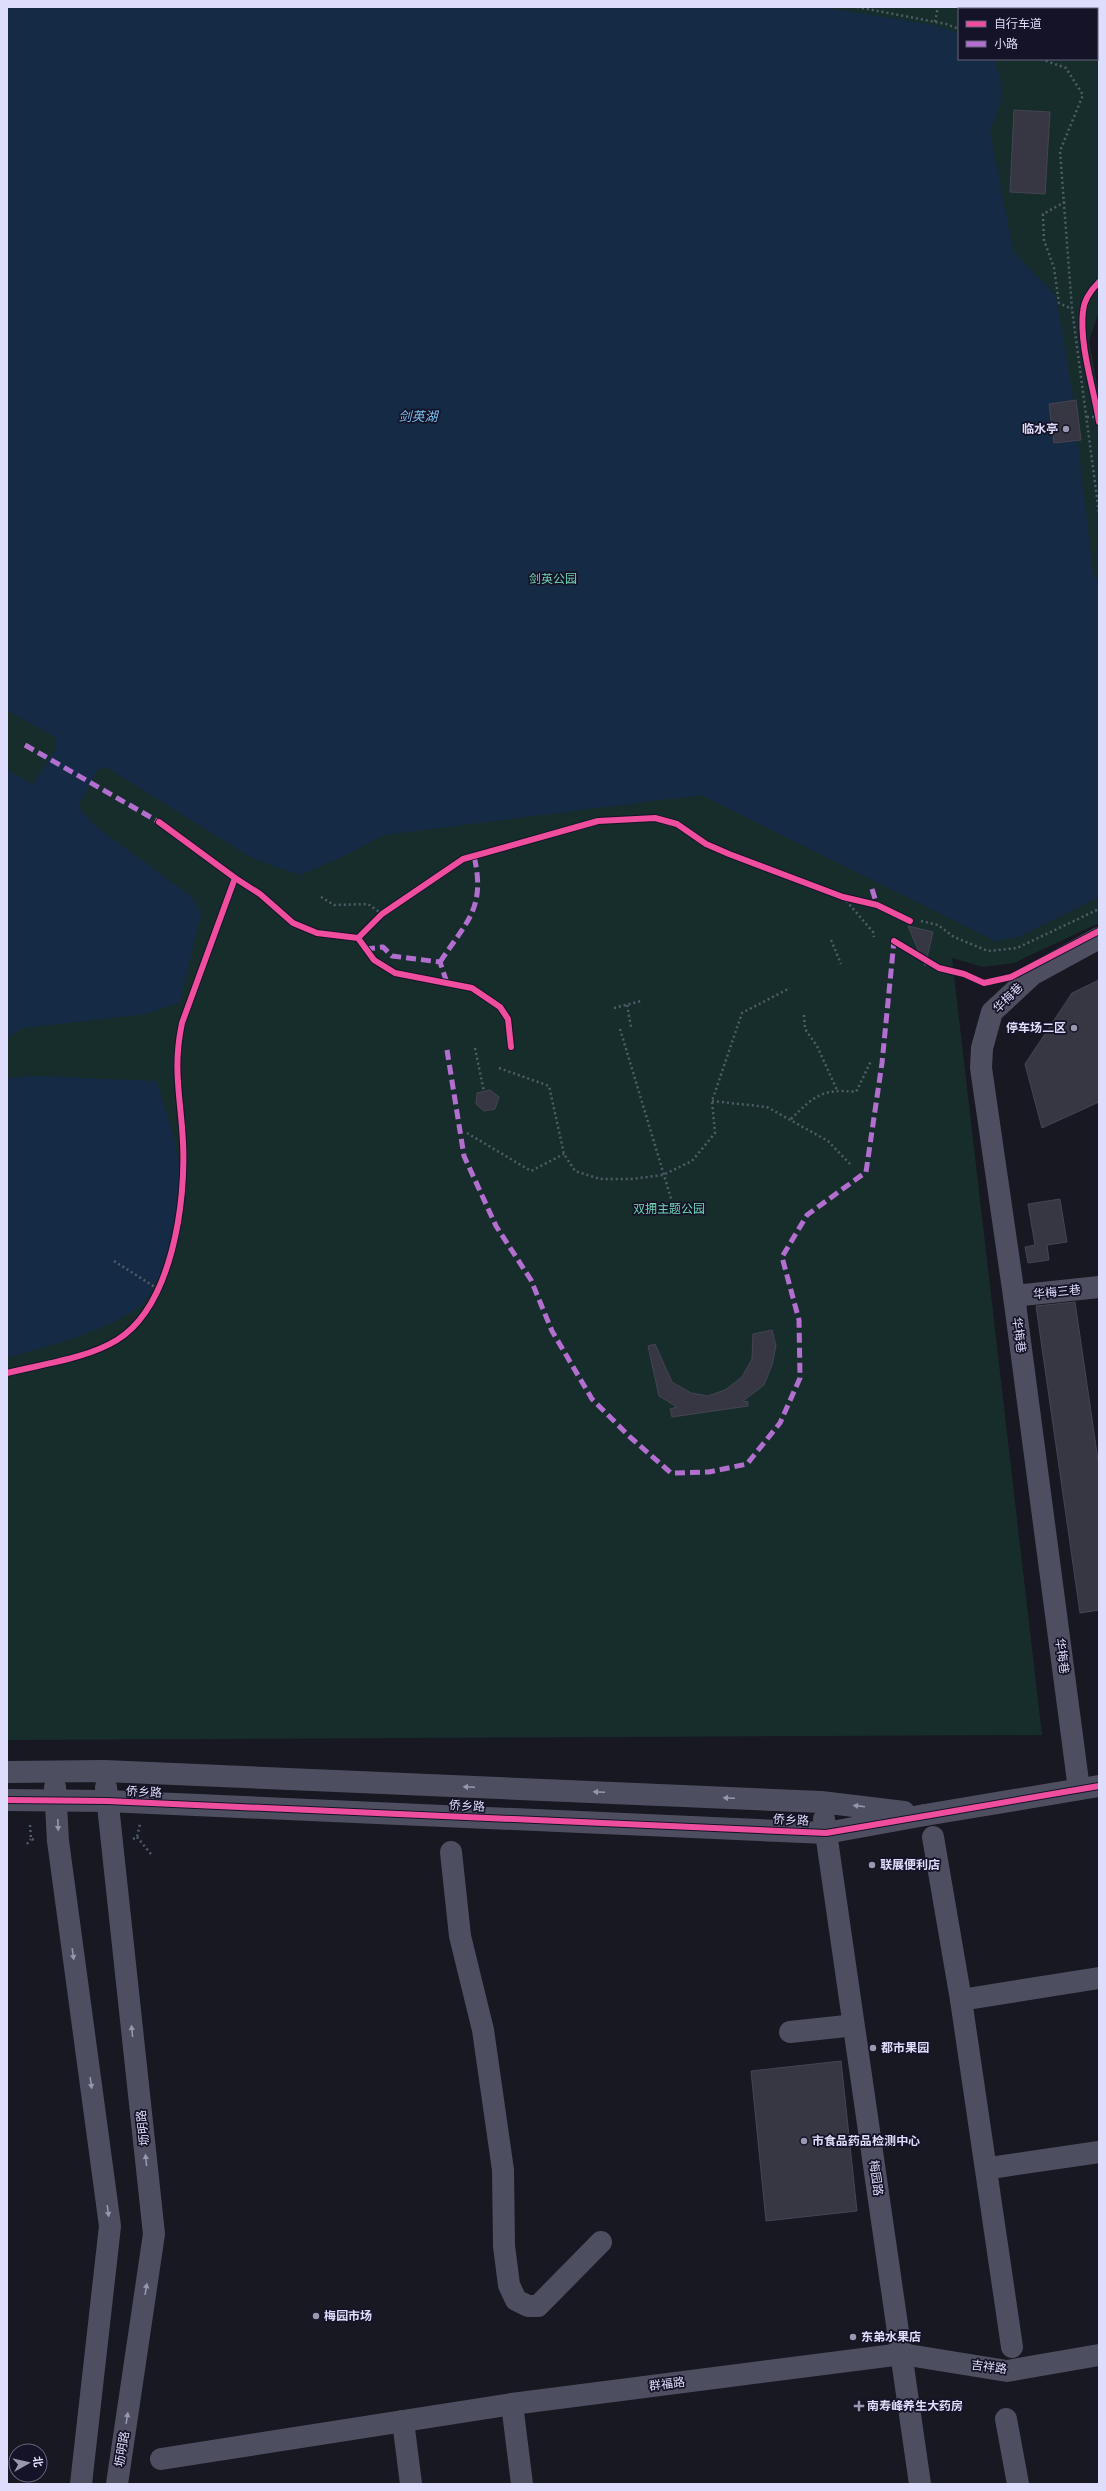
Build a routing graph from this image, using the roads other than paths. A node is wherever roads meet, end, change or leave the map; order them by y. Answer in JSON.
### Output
{"nodes":[{"id":1,"x":1099,"y":938,"type":"edge"},
{"id":2,"x":1099,"y":1287,"type":"edge"},
{"id":3,"x":1014,"y":1296,"type":"junction"},
{"id":4,"x":104,"y":1771,"type":"junction"},
{"id":5,"x":7,"y":1772,"type":"edge"},
{"id":6,"x":53,"y":1772,"type":"junction"},
{"id":7,"x":1089,"y":1787,"type":"edge"},
{"id":8,"x":7,"y":1800,"type":"edge"},
{"id":9,"x":57,"y":1801,"type":"junction"},
{"id":10,"x":107,"y":1801,"type":"junction"},
{"id":11,"x":822,"y":1802,"type":"junction"},
{"id":12,"x":925,"y":1815,"type":"junction"},
{"id":13,"x":826,"y":1833,"type":"junction"},
{"id":14,"x":933,"y":1837,"type":"dead end"},
{"id":15,"x":451,"y":1852,"type":"dead end"},
{"id":16,"x":1099,"y":1978,"type":"edge"},
{"id":17,"x":961,"y":2000,"type":"junction"},
{"id":18,"x":846,"y":2026,"type":"dead end"},
{"id":19,"x":790,"y":2032,"type":"dead end"},
{"id":20,"x":1099,"y":2152,"type":"edge"},
{"id":21,"x":997,"y":2167,"type":"dead end"},
{"id":22,"x":601,"y":2242,"type":"dead end"},
{"id":23,"x":1012,"y":2347,"type":"dead end"},
{"id":24,"x":902,"y":2354,"type":"junction"},
{"id":25,"x":1099,"y":2355,"type":"edge"},
{"id":26,"x":512,"y":2404,"type":"junction"},
{"id":27,"x":1006,"y":2418,"type":"dead end"},
{"id":28,"x":403,"y":2421,"type":"junction"},
{"id":29,"x":161,"y":2459,"type":"dead end"},
{"id":30,"x":81,"y":2484,"type":"edge"},
{"id":31,"x":117,"y":2484,"type":"edge"},
{"id":32,"x":411,"y":2484,"type":"edge"},
{"id":33,"x":522,"y":2484,"type":"edge"},
{"id":34,"x":920,"y":2484,"type":"edge"},
{"id":35,"x":1018,"y":2484,"type":"edge"}],
"edges":[{"from":1,"to":3,"type":"street","name":"华梅巷"},
{"from":2,"to":3,"type":"street","name":"华梅三巷"},
{"from":3,"to":7,"type":"street","name":"华梅巷"},
{"from":4,"to":6,"type":"street","name":"侨乡路"},
{"from":4,"to":10,"type":"street","name":"坜明路"},
{"from":11,"to":4,"type":"street","name":"侨乡路","one_way":true},
{"from":5,"to":6,"type":"street","name":"侨乡路"},
{"from":6,"to":9,"type":"street"},
{"from":7,"to":12,"type":"street"},
{"from":8,"to":9,"type":"street","name":"侨乡路"},
{"from":9,"to":10,"type":"street","name":"侨乡路"},
{"from":9,"to":30,"type":"street","one_way":true},
{"from":10,"to":13,"type":"street","name":"侨乡路"},
{"from":31,"to":10,"type":"street","name":"坜明路","one_way":true},
{"from":12,"to":11,"type":"street","name":"侨乡路","one_way":true},
{"from":11,"to":13,"type":"street","name":"梅园路"},
{"from":12,"to":13,"type":"street","name":"侨乡路"},
{"from":13,"to":24,"type":"street","name":"梅园路"},
{"from":14,"to":17,"type":"street"},
{"from":15,"to":22,"type":"street"},
{"from":16,"to":17,"type":"street"},
{"from":17,"to":23,"type":"street"},
{"from":18,"to":19,"type":"street"},
{"from":20,"to":21,"type":"street"},
{"from":24,"to":25,"type":"street","name":"吉祥路"},
{"from":24,"to":26,"type":"street","name":"群福路"},
{"from":24,"to":34,"type":"street","name":"梅园路"},
{"from":26,"to":28,"type":"street","name":"群福路"},
{"from":26,"to":33,"type":"street"},
{"from":27,"to":35,"type":"street"},
{"from":28,"to":29,"type":"street","name":"群福路"},
{"from":28,"to":32,"type":"street"}]}
